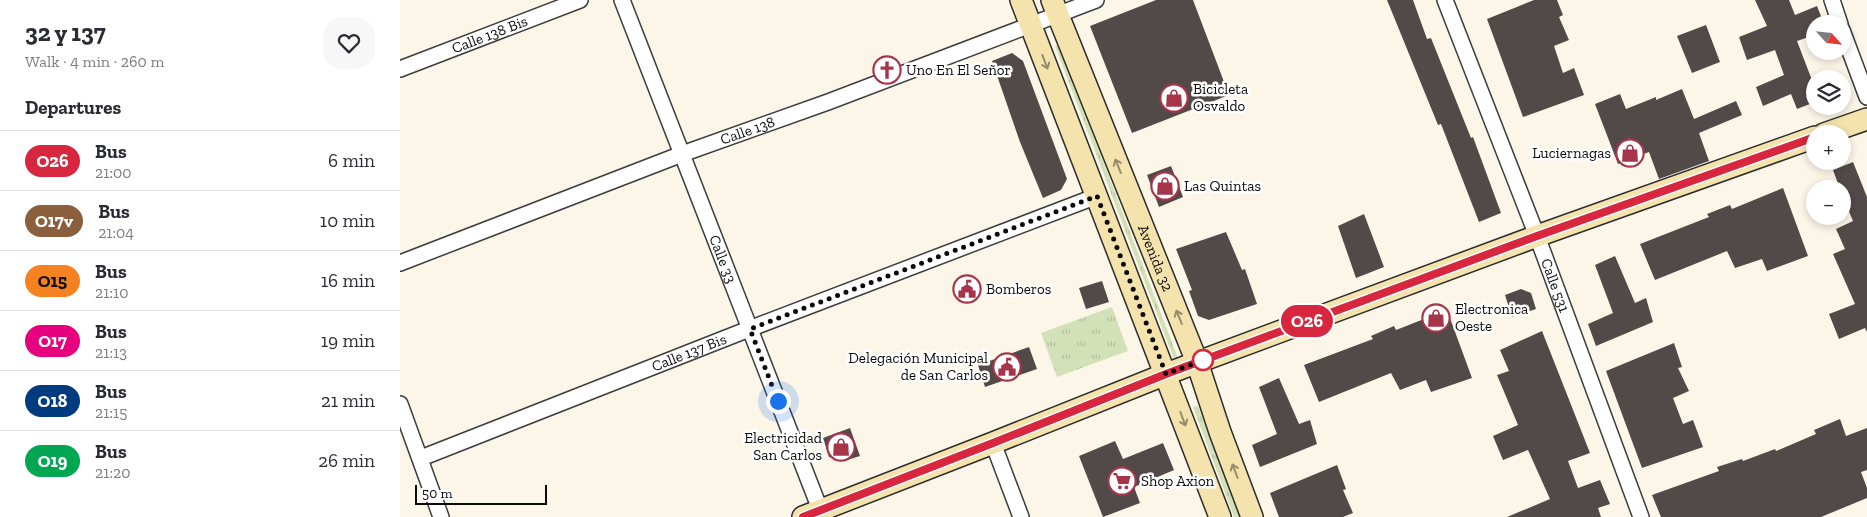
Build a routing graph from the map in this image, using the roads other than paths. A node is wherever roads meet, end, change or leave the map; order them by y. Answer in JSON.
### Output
{"nodes":[{"id":1,"x":580,"y":0,"type":"edge"},
{"id":2,"x":622,"y":0,"type":"edge"},
{"id":3,"x":1021,"y":0,"type":"edge"},
{"id":4,"x":1096,"y":0,"type":"edge"},
{"id":5,"x":1445,"y":0,"type":"edge"},
{"id":6,"x":1832,"y":0,"type":"edge"},
{"id":7,"x":1054,"y":7,"type":"edge"},
{"id":8,"x":1837,"y":15,"type":"edge"},
{"id":9,"x":1031,"y":24,"type":"junction"},
{"id":10,"x":1851,"y":54,"type":"edge"},
{"id":11,"x":400,"y":69,"type":"edge"},
{"id":12,"x":1867,"y":97,"type":"edge"},
{"id":13,"x":1867,"y":118,"type":"edge"},
{"id":14,"x":1848,"y":125,"type":"edge"},
{"id":15,"x":1806,"y":140,"type":"edge"},
{"id":16,"x":682,"y":154,"type":"junction"},
{"id":17,"x":1097,"y":196,"type":"junction"},
{"id":18,"x":1537,"y":236,"type":"junction"},
{"id":19,"x":400,"y":263,"type":"edge"},
{"id":20,"x":750,"y":329,"type":"junction"},
{"id":21,"x":1197,"y":362,"type":"junction"},
{"id":22,"x":1166,"y":374,"type":"junction"},
{"id":23,"x":400,"y":404,"type":"edge"},
{"id":24,"x":993,"y":443,"type":"junction"},
{"id":25,"x":421,"y":458,"type":"junction"},
{"id":26,"x":815,"y":515,"type":"edge"},
{"id":27,"x":441,"y":517,"type":"edge"},
{"id":28,"x":1021,"y":517,"type":"edge"},
{"id":29,"x":1220,"y":517,"type":"edge"},
{"id":30,"x":1252,"y":517,"type":"edge"},
{"id":31,"x":1641,"y":517,"type":"edge"}],
"edges":[{"from":1,"to":11,"type":"street","name":"Calle 138 Bis"},
{"from":2,"to":16,"type":"street","name":"Calle 33"},
{"from":3,"to":9,"type":"street","name":"Avenida 32"},
{"from":4,"to":7,"type":"street","name":"Calle 138"},
{"from":5,"to":18,"type":"street","name":"Calle 531"},
{"from":6,"to":8,"type":"street"},
{"from":7,"to":9,"type":"street","name":"Calle 138"},
{"from":21,"to":7,"type":"street","name":"Avenida 32","one_way":true},
{"from":9,"to":16,"type":"street","name":"Calle 138"},
{"from":9,"to":17,"type":"street","name":"Avenida 32","one_way":true},
{"from":10,"to":12,"type":"street"},
{"from":13,"to":14,"type":"street"},
{"from":15,"to":18,"type":"street"},
{"from":16,"to":19,"type":"street","name":"Calle 138"},
{"from":16,"to":20,"type":"street","name":"Calle 33"},
{"from":17,"to":20,"type":"street","name":"Calle 137 Bis"},
{"from":17,"to":22,"type":"street","name":"Avenida 32"},
{"from":18,"to":21,"type":"street"},
{"from":18,"to":31,"type":"street","name":"Calle 531"},
{"from":20,"to":25,"type":"street","name":"Calle 137 Bis"},
{"from":20,"to":26,"type":"street","name":"Calle 33"},
{"from":21,"to":22,"type":"street"},
{"from":30,"to":21,"type":"street","name":"Avenida 32","one_way":true},
{"from":22,"to":24,"type":"street"},
{"from":22,"to":29,"type":"street","name":"Avenida 32","one_way":true},
{"from":23,"to":25,"type":"street"},
{"from":24,"to":26,"type":"street"},
{"from":24,"to":28,"type":"street"},
{"from":25,"to":27,"type":"street"}]}
